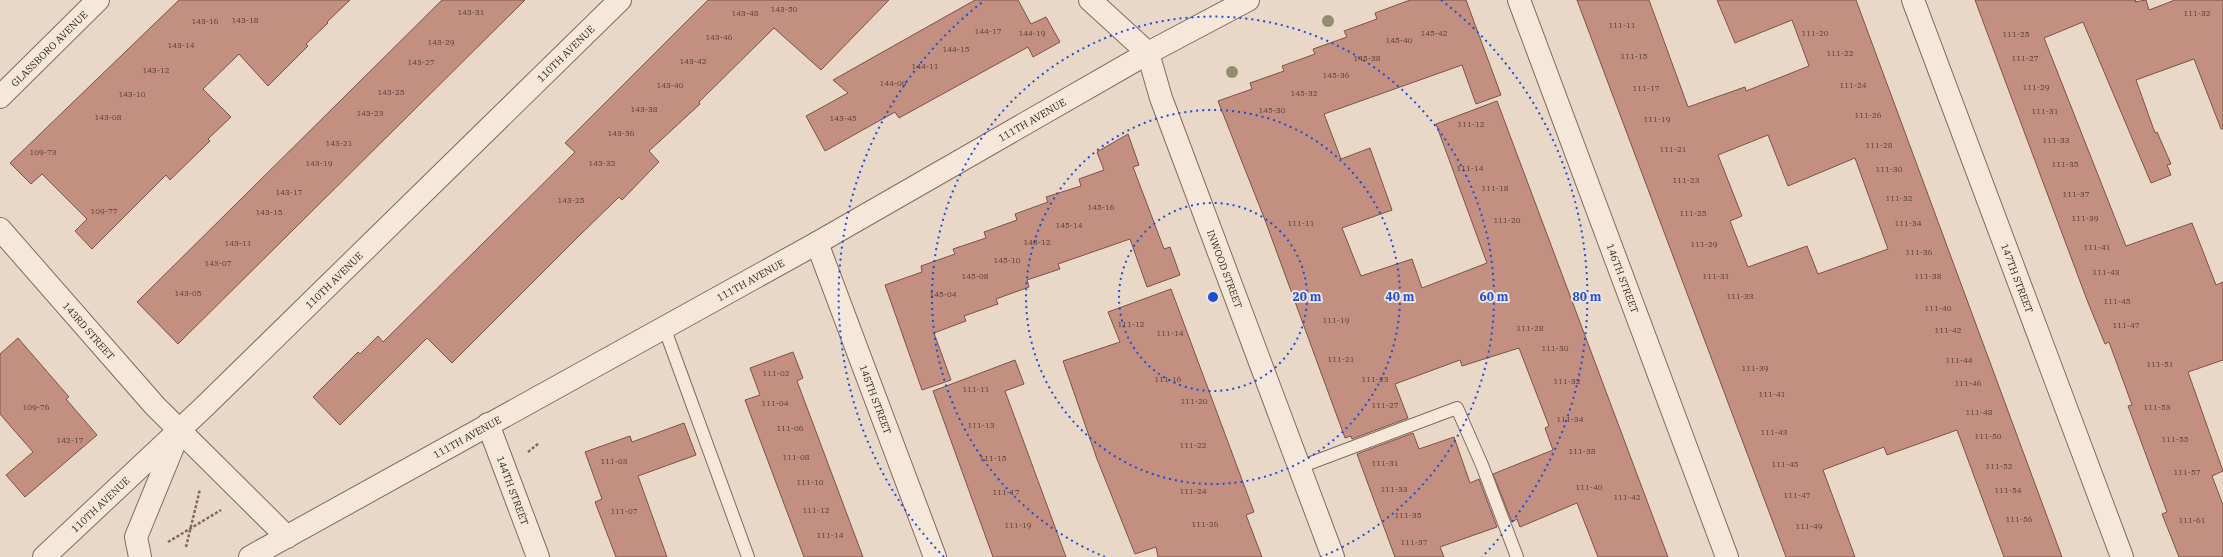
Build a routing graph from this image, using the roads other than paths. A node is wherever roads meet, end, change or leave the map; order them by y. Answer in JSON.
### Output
{"nodes":[{"id":1,"x":98,"y":0,"type":"edge"},
{"id":2,"x":620,"y":0,"type":"edge"},
{"id":3,"x":1090,"y":0,"type":"edge"},
{"id":4,"x":1248,"y":0,"type":"edge"},
{"id":5,"x":1519,"y":0,"type":"edge"},
{"id":6,"x":1913,"y":0,"type":"edge"},
{"id":7,"x":1148,"y":53,"type":"junction"},
{"id":8,"x":0,"y":97,"type":"edge"},
{"id":9,"x":0,"y":229,"type":"edge"},
{"id":10,"x":817,"y":243,"type":"junction"},
{"id":11,"x":664,"y":327,"type":"junction"},
{"id":12,"x":488,"y":424,"type":"junction"},
{"id":13,"x":179,"y":430,"type":"junction"},
{"id":14,"x":1300,"y":468,"type":"junction"},
{"id":15,"x":287,"y":537,"type":"junction"},
{"id":16,"x":44,"y":557,"type":"edge"},
{"id":17,"x":140,"y":557,"type":"edge"},
{"id":18,"x":250,"y":557,"type":"edge"},
{"id":19,"x":538,"y":557,"type":"edge"},
{"id":20,"x":748,"y":557,"type":"edge"},
{"id":21,"x":935,"y":557,"type":"edge"},
{"id":22,"x":1333,"y":557,"type":"edge"},
{"id":23,"x":1517,"y":557,"type":"edge"},
{"id":24,"x":1727,"y":557,"type":"edge"},
{"id":25,"x":2122,"y":557,"type":"edge"}],
"edges":[{"from":1,"to":8,"type":"street","name":"GLASSBORO AVENUE"},
{"from":2,"to":13,"type":"street","name":"110TH AVENUE"},
{"from":3,"to":7,"type":"street"},
{"from":4,"to":7,"type":"street","name":"111TH AVENUE"},
{"from":5,"to":24,"type":"street","name":"146TH STREET"},
{"from":6,"to":25,"type":"street","name":"147TH STREET"},
{"from":7,"to":10,"type":"street","name":"111TH AVENUE"},
{"from":7,"to":14,"type":"street","name":"INWOOD STREET"},
{"from":9,"to":13,"type":"street","name":"143RD STREET"},
{"from":10,"to":11,"type":"street","name":"111TH AVENUE"},
{"from":10,"to":21,"type":"street","name":"145TH STREET"},
{"from":11,"to":12,"type":"street","name":"111TH AVENUE"},
{"from":11,"to":20,"type":"lane"},
{"from":12,"to":15,"type":"street","name":"111TH AVENUE"},
{"from":12,"to":19,"type":"street","name":"144TH STREET"},
{"from":13,"to":15,"type":"street","name":"143RD STREET"},
{"from":13,"to":16,"type":"street","name":"110TH AVENUE"},
{"from":13,"to":17,"type":"street"},
{"from":14,"to":22,"type":"street","name":"INWOOD STREET"},
{"from":14,"to":23,"type":"lane"},
{"from":15,"to":18,"type":"street","name":"111TH AVENUE"}]}
